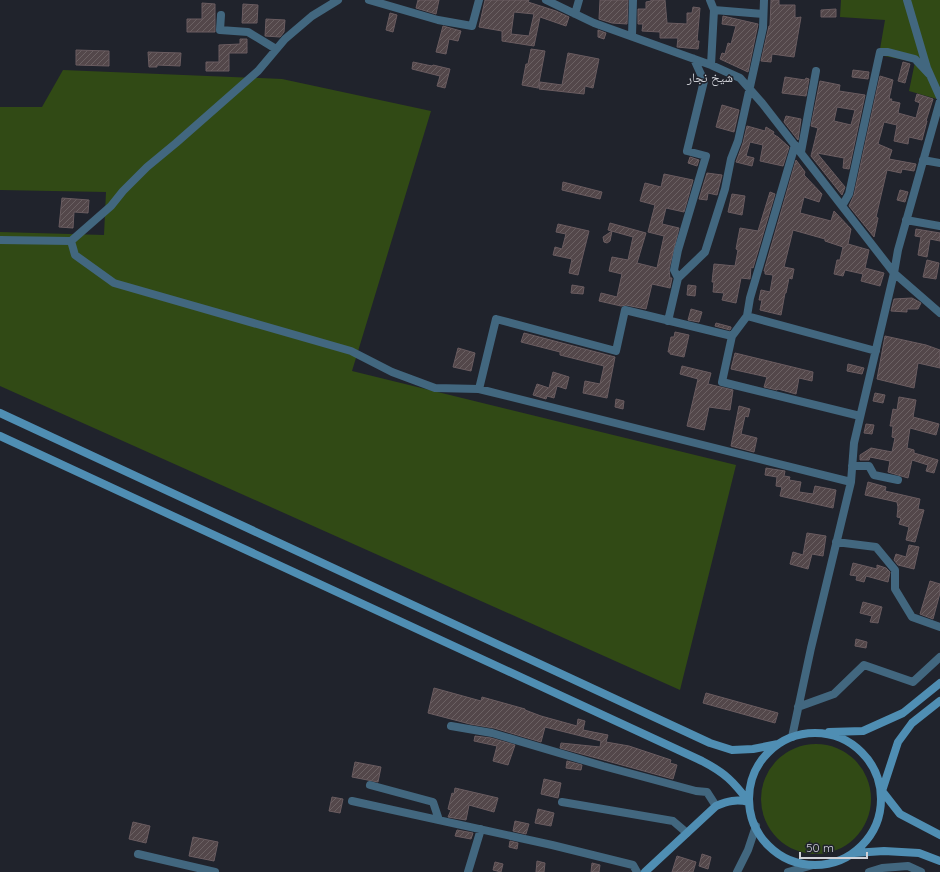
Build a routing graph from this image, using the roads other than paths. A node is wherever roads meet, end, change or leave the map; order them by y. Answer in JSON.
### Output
{"nodes":[{"id":1,"x":338,"y":0,"type":"edge"},
{"id":2,"x":369,"y":0,"type":"edge"},
{"id":3,"x":479,"y":0,"type":"edge"},
{"id":4,"x":546,"y":0,"type":"edge"},
{"id":5,"x":579,"y":0,"type":"edge"},
{"id":6,"x":633,"y":0,"type":"edge"},
{"id":7,"x":710,"y":0,"type":"edge"},
{"id":8,"x":764,"y":0,"type":"edge"},
{"id":9,"x":907,"y":0,"type":"edge"},
{"id":10,"x":714,"y":10,"type":"junction"},
{"id":11,"x":575,"y":14,"type":"junction"},
{"id":12,"x":763,"y":14,"type":"junction"},
{"id":13,"x":221,"y":15,"type":"dead end"},
{"id":14,"x":632,"y":36,"type":"junction"},
{"id":15,"x":276,"y":49,"type":"junction"},
{"id":16,"x":694,"y":59,"type":"junction"},
{"id":17,"x":711,"y":65,"type":"junction"},
{"id":18,"x":816,"y":70,"type":"dead end"},
{"id":19,"x":930,"y":74,"type":"junction"},
{"id":20,"x":750,"y":89,"type":"junction"},
{"id":21,"x":940,"y":96,"type":"edge"},
{"id":22,"x":940,"y":101,"type":"edge"},
{"id":23,"x":795,"y":145,"type":"junction"},
{"id":24,"x":801,"y":152,"type":"junction"},
{"id":25,"x":923,"y":160,"type":"junction"},
{"id":26,"x":940,"y":163,"type":"edge"},
{"id":27,"x":842,"y":206,"type":"junction"},
{"id":28,"x":906,"y":220,"type":"junction"},
{"id":29,"x":940,"y":226,"type":"edge"},
{"id":30,"x":0,"y":240,"type":"edge"},
{"id":31,"x":71,"y":241,"type":"junction"},
{"id":32,"x":894,"y":273,"type":"junction"},
{"id":33,"x":678,"y":278,"type":"junction"},
{"id":34,"x":940,"y":313,"type":"edge"},
{"id":35,"x":747,"y":316,"type":"junction"},
{"id":36,"x":668,"y":320,"type":"junction"},
{"id":37,"x":732,"y":336,"type":"junction"},
{"id":38,"x":876,"y":351,"type":"junction"},
{"id":39,"x":479,"y":389,"type":"junction"},
{"id":40,"x":0,"y":413,"type":"edge"},
{"id":41,"x":860,"y":416,"type":"junction"},
{"id":42,"x":0,"y":436,"type":"edge"},
{"id":43,"x":852,"y":466,"type":"junction"},
{"id":44,"x":898,"y":480,"type":"dead end"},
{"id":45,"x":851,"y":482,"type":"junction"},
{"id":46,"x":836,"y":542,"type":"junction"},
{"id":47,"x":940,"y":627,"type":"edge"},
{"id":48,"x":940,"y":656,"type":"edge"},
{"id":49,"x":940,"y":683,"type":"edge"},
{"id":50,"x":940,"y":701,"type":"edge"},
{"id":51,"x":798,"y":707,"type":"junction"},
{"id":52,"x":451,"y":726,"type":"dead end"},
{"id":53,"x":811,"y":733,"type":"junction"},
{"id":54,"x":792,"y":737,"type":"junction"},
{"id":55,"x":778,"y":744,"type":"junction"},
{"id":56,"x":370,"y":785,"type":"dead end"},
{"id":57,"x":882,"y":790,"type":"junction"},
{"id":58,"x":352,"y":801,"type":"dead end"},
{"id":59,"x":562,"y":802,"type":"dead end"},
{"id":60,"x":749,"y":802,"type":"junction"},
{"id":61,"x":716,"y":806,"type":"junction"},
{"id":62,"x":438,"y":820,"type":"junction"},
{"id":63,"x":756,"y":826,"type":"junction"},
{"id":64,"x":480,"y":829,"type":"junction"},
{"id":65,"x":687,"y":833,"type":"junction"},
{"id":66,"x":940,"y":835,"type":"edge"},
{"id":67,"x":854,"y":853,"type":"junction"},
{"id":68,"x":138,"y":854,"type":"dead end"},
{"id":69,"x":940,"y":861,"type":"edge"},
{"id":70,"x":813,"y":865,"type":"junction"},
{"id":71,"x":215,"y":872,"type":"edge"},
{"id":72,"x":468,"y":872,"type":"edge"},
{"id":73,"x":637,"y":872,"type":"edge"},
{"id":74,"x":645,"y":872,"type":"edge"},
{"id":75,"x":737,"y":872,"type":"edge"},
{"id":76,"x":788,"y":872,"type":"edge"},
{"id":77,"x":869,"y":872,"type":"edge"},
{"id":78,"x":921,"y":872,"type":"edge"}],
"edges":[{"from":1,"to":15,"type":"street"},
{"from":2,"to":3,"type":"street"},
{"from":4,"to":11,"type":"street"},
{"from":5,"to":11,"type":"street"},
{"from":6,"to":14,"type":"street"},
{"from":7,"to":10,"type":"street"},
{"from":8,"to":12,"type":"street"},
{"from":9,"to":19,"type":"street"},
{"from":10,"to":12,"type":"street"},
{"from":10,"to":17,"type":"street"},
{"from":11,"to":14,"type":"street"},
{"from":12,"to":20,"type":"street"},
{"from":13,"to":15,"type":"street"},
{"from":14,"to":16,"type":"street"},
{"from":15,"to":31,"type":"street"},
{"from":16,"to":17,"type":"street"},
{"from":16,"to":33,"type":"street"},
{"from":17,"to":20,"type":"street"},
{"from":18,"to":24,"type":"street"},
{"from":19,"to":21,"type":"street"},
{"from":19,"to":27,"type":"street"},
{"from":20,"to":23,"type":"street"},
{"from":20,"to":33,"type":"street"},
{"from":22,"to":25,"type":"street"},
{"from":23,"to":24,"type":"street"},
{"from":23,"to":35,"type":"street"},
{"from":24,"to":27,"type":"street"},
{"from":25,"to":26,"type":"street"},
{"from":25,"to":28,"type":"street"},
{"from":27,"to":32,"type":"street"},
{"from":28,"to":29,"type":"street"},
{"from":28,"to":32,"type":"street"},
{"from":30,"to":31,"type":"street"},
{"from":31,"to":39,"type":"street"},
{"from":32,"to":34,"type":"street"},
{"from":32,"to":38,"type":"street"},
{"from":33,"to":36,"type":"street"},
{"from":35,"to":37,"type":"street"},
{"from":35,"to":38,"type":"street"},
{"from":36,"to":37,"type":"street"},
{"from":36,"to":39,"type":"street"},
{"from":37,"to":41,"type":"street"},
{"from":38,"to":41,"type":"street"},
{"from":39,"to":45,"type":"street"},
{"from":40,"to":55,"type":"main road"},
{"from":41,"to":43,"type":"street"},
{"from":42,"to":60,"type":"main road"},
{"from":43,"to":44,"type":"street"},
{"from":43,"to":45,"type":"street"},
{"from":45,"to":46,"type":"street"},
{"from":46,"to":47,"type":"street"},
{"from":46,"to":51,"type":"street"},
{"from":48,"to":51,"type":"street"},
{"from":49,"to":53,"type":"main road"},
{"from":50,"to":57,"type":"main road"},
{"from":51,"to":54,"type":"street"},
{"from":52,"to":61,"type":"street"},
{"from":53,"to":54,"type":"main road"},
{"from":53,"to":57,"type":"main road"},
{"from":54,"to":55,"type":"main road"},
{"from":55,"to":60,"type":"main road"},
{"from":56,"to":62,"type":"street"},
{"from":57,"to":66,"type":"main road"},
{"from":57,"to":67,"type":"main road"},
{"from":58,"to":62,"type":"street"},
{"from":59,"to":65,"type":"street"},
{"from":60,"to":61,"type":"main road"},
{"from":60,"to":63,"type":"main road"},
{"from":61,"to":65,"type":"main road"},
{"from":62,"to":64,"type":"street"},
{"from":63,"to":70,"type":"main road"},
{"from":63,"to":75,"type":"street"},
{"from":64,"to":72,"type":"street"},
{"from":64,"to":73,"type":"street"},
{"from":65,"to":74,"type":"main road"},
{"from":67,"to":69,"type":"main road"},
{"from":67,"to":70,"type":"main road"},
{"from":68,"to":71,"type":"street"},
{"from":70,"to":76,"type":"street"},
{"from":77,"to":78,"type":"street"}]}
